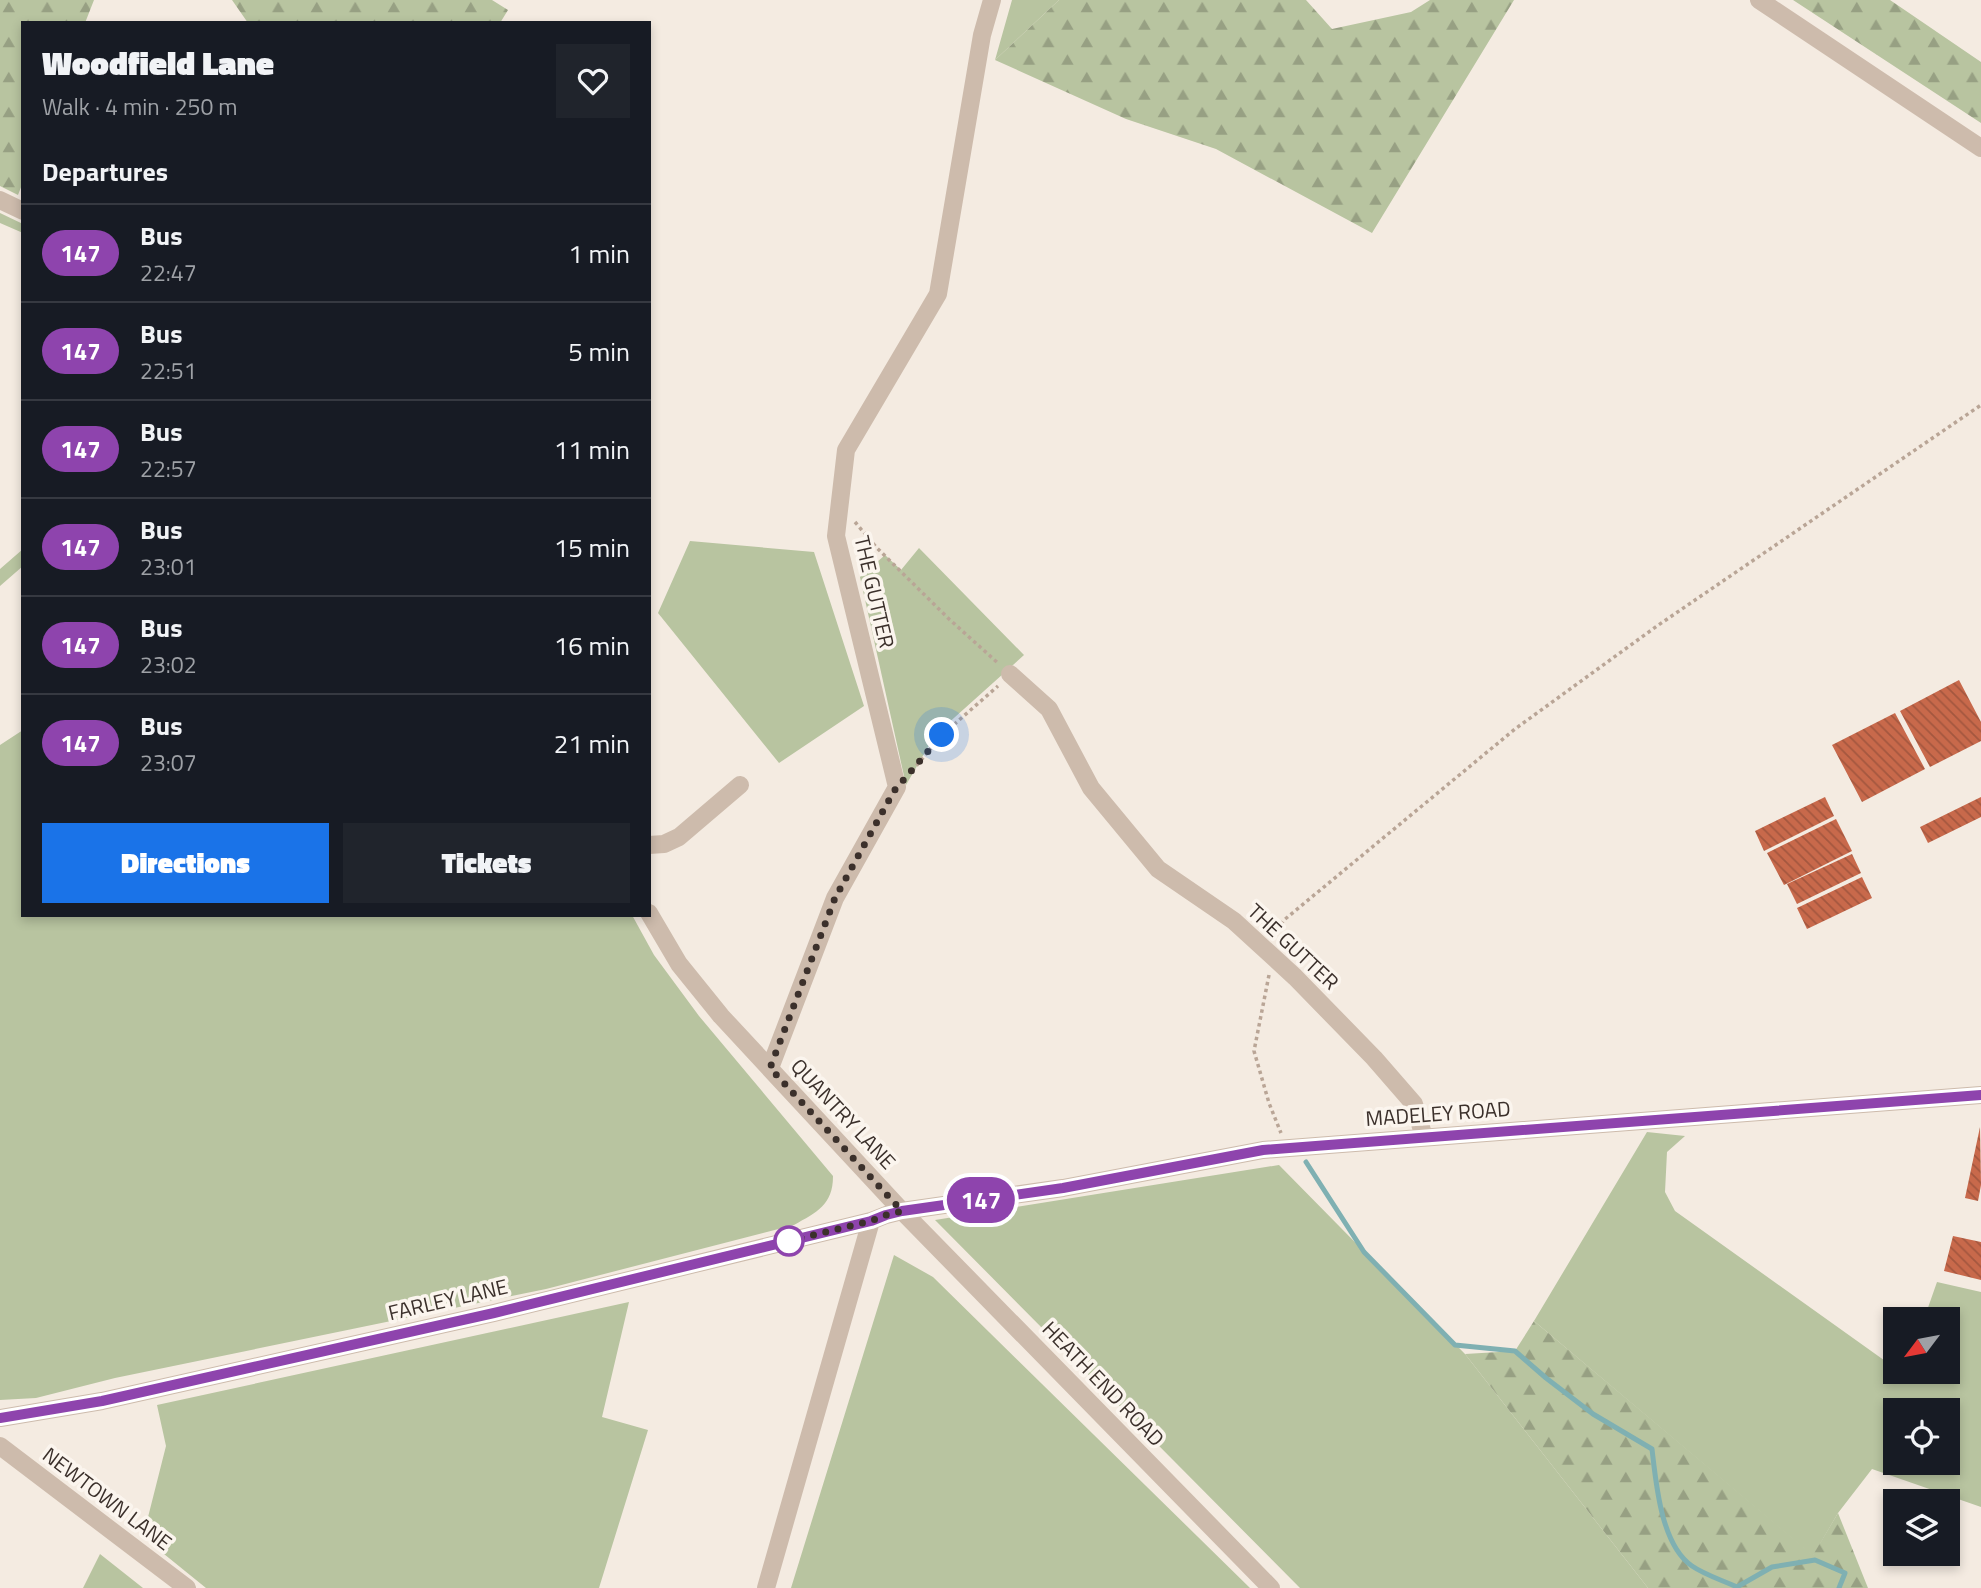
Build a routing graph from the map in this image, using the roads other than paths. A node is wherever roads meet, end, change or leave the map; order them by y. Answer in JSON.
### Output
{"nodes":[{"id":1,"x":992,"y":0,"type":"edge"},
{"id":2,"x":1759,"y":0,"type":"edge"},
{"id":3,"x":1981,"y":148,"type":"edge"},
{"id":4,"x":0,"y":200,"type":"edge"},
{"id":5,"x":21,"y":210,"type":"edge"},
{"id":6,"x":1010,"y":674,"type":"road end"},
{"id":7,"x":740,"y":785,"type":"dead end"},
{"id":8,"x":651,"y":845,"type":"edge"},
{"id":9,"x":651,"y":916,"type":"edge"},
{"id":10,"x":770,"y":1068,"type":"junction"},
{"id":11,"x":1981,"y":1095,"type":"edge"},
{"id":12,"x":1424,"y":1138,"type":"junction"},
{"id":13,"x":902,"y":1211,"type":"junction"},
{"id":14,"x":871,"y":1221,"type":"junction"},
{"id":15,"x":0,"y":1418,"type":"edge"},
{"id":16,"x":0,"y":1446,"type":"edge"},
{"id":17,"x":187,"y":1588,"type":"edge"},
{"id":18,"x":766,"y":1588,"type":"edge"},
{"id":19,"x":1271,"y":1588,"type":"edge"}],
"edges":[{"from":1,"to":10,"type":"street","name":"THE GUTTER"},
{"from":2,"to":3,"type":"street"},
{"from":4,"to":5,"type":"street"},
{"from":6,"to":12,"type":"street","name":"THE GUTTER"},
{"from":7,"to":8,"type":"street"},
{"from":9,"to":10,"type":"street","name":"QUANTRY LANE"},
{"from":10,"to":13,"type":"street","name":"QUANTRY LANE"},
{"from":11,"to":12,"type":"street","name":"MADELEY ROAD"},
{"from":12,"to":13,"type":"street","name":"MADELEY ROAD"},
{"from":13,"to":14,"type":"street","name":"FARLEY LANE"},
{"from":13,"to":19,"type":"street","name":"HEATH END ROAD"},
{"from":14,"to":15,"type":"street","name":"FARLEY LANE"},
{"from":14,"to":18,"type":"street"},
{"from":16,"to":17,"type":"street","name":"NEWTOWN LANE"}]}
